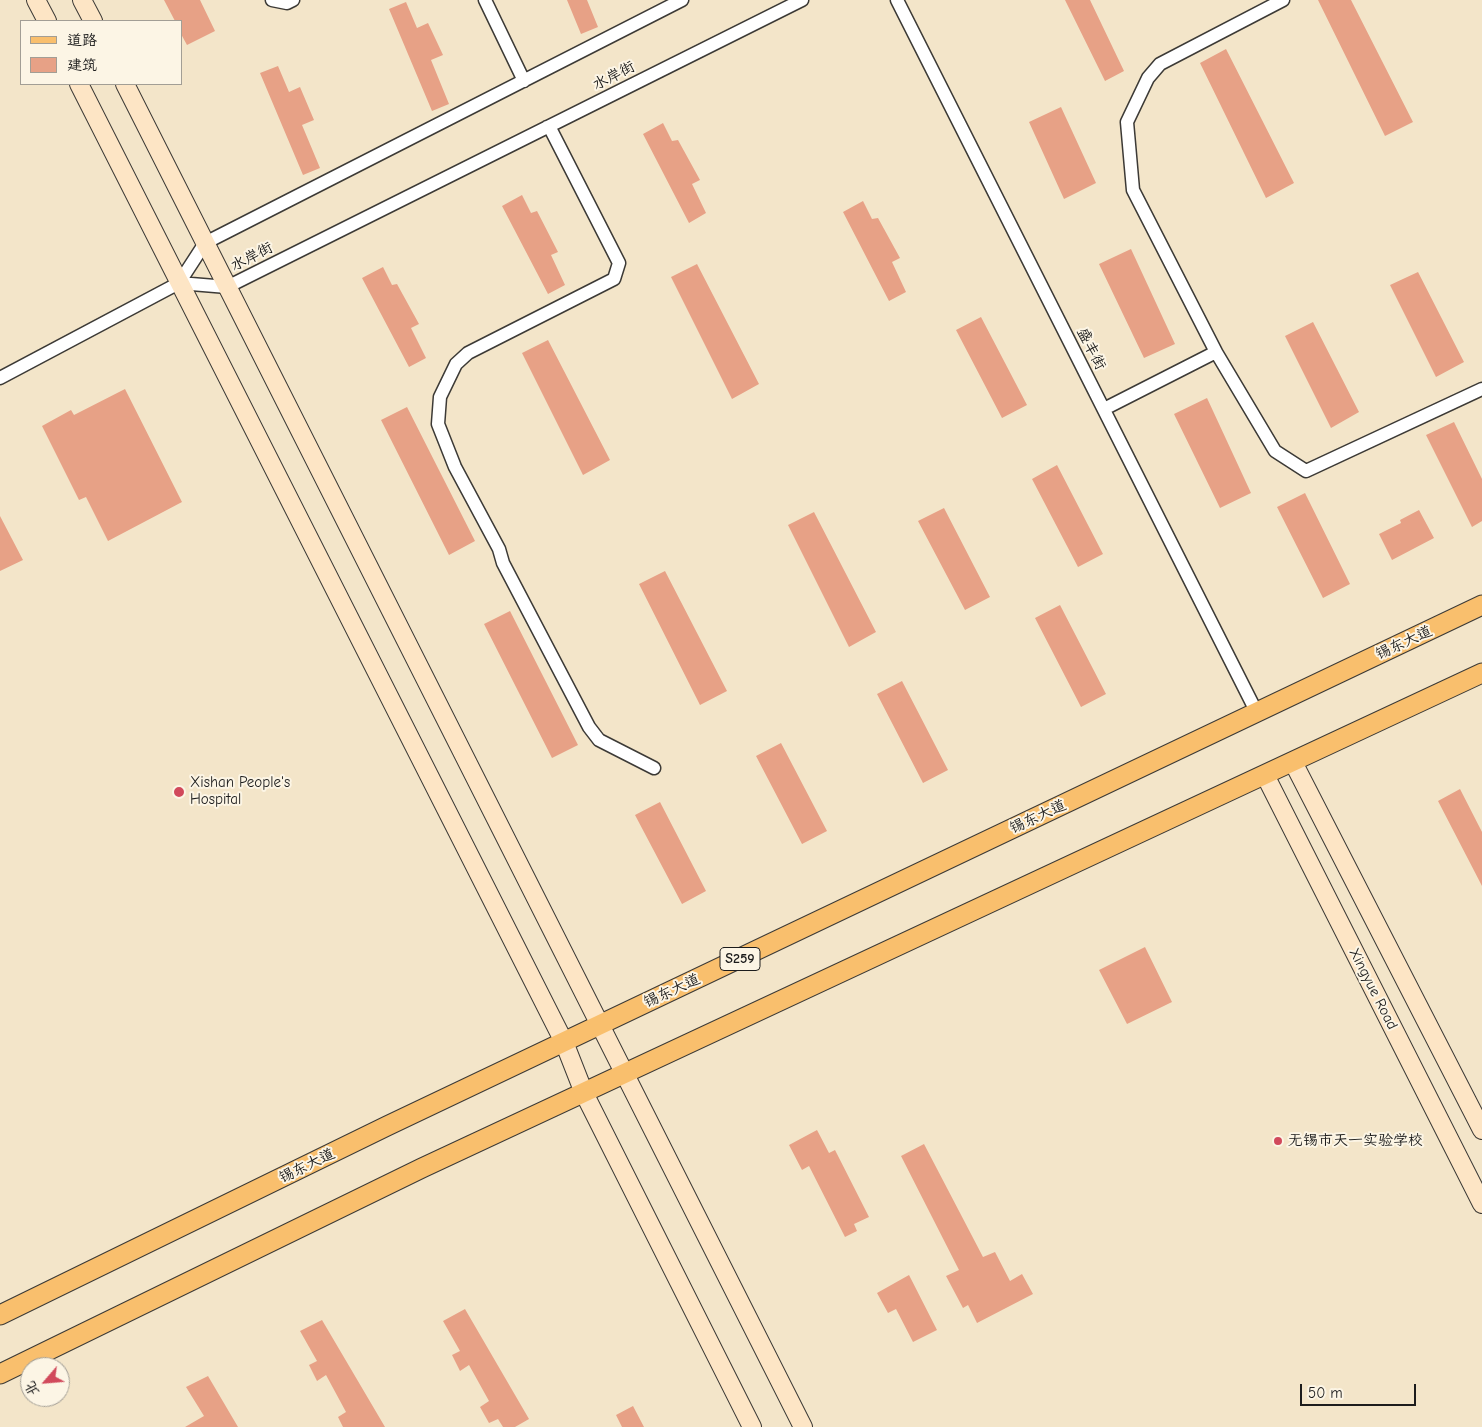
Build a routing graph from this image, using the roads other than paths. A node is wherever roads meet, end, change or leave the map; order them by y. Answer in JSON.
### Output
{"nodes":[{"id":1,"x":36,"y":0,"type":"edge"},
{"id":2,"x":82,"y":0,"type":"edge"},
{"id":3,"x":272,"y":0,"type":"edge"},
{"id":4,"x":293,"y":0,"type":"edge"},
{"id":5,"x":485,"y":0,"type":"edge"},
{"id":6,"x":682,"y":0,"type":"edge"},
{"id":7,"x":802,"y":0,"type":"edge"},
{"id":8,"x":897,"y":0,"type":"edge"},
{"id":9,"x":1282,"y":0,"type":"edge"},
{"id":10,"x":46,"y":20,"type":"edge"},
{"id":11,"x":92,"y":20,"type":"edge"},
{"id":12,"x":524,"y":81,"type":"junction"},
{"id":13,"x":80,"y":85,"type":"edge"},
{"id":14,"x":126,"y":85,"type":"edge"},
{"id":15,"x":547,"y":127,"type":"junction"},
{"id":16,"x":205,"y":243,"type":"junction"},
{"id":17,"x":179,"y":283,"type":"junction"},
{"id":18,"x":227,"y":287,"type":"junction"},
{"id":19,"x":1216,"y":352,"type":"junction"},
{"id":20,"x":0,"y":378,"type":"edge"},
{"id":21,"x":1482,"y":389,"type":"edge"},
{"id":22,"x":1104,"y":409,"type":"junction"},
{"id":23,"x":1482,"y":605,"type":"edge"},
{"id":24,"x":1482,"y":673,"type":"edge"},
{"id":25,"x":1257,"y":712,"type":"junction"},
{"id":26,"x":1293,"y":762,"type":"junction"},
{"id":27,"x":654,"y":768,"type":"dead end"},
{"id":28,"x":1265,"y":775,"type":"junction"},
{"id":29,"x":600,"y":1025,"type":"junction"},
{"id":30,"x":564,"y":1042,"type":"junction"},
{"id":31,"x":624,"y":1075,"type":"junction"},
{"id":32,"x":584,"y":1092,"type":"junction"},
{"id":33,"x":1482,"y":1130,"type":"edge"},
{"id":34,"x":1482,"y":1204,"type":"edge"},
{"id":35,"x":0,"y":1315,"type":"edge"},
{"id":36,"x":0,"y":1374,"type":"edge"},
{"id":37,"x":752,"y":1427,"type":"edge"},
{"id":38,"x":803,"y":1427,"type":"edge"}],
"edges":[{"from":1,"to":10,"type":"main road"},
{"from":2,"to":11,"type":"main road"},
{"from":3,"to":4,"type":"street"},
{"from":5,"to":12,"type":"street"},
{"from":6,"to":12,"type":"street"},
{"from":7,"to":15,"type":"street","name":"水岸街"},
{"from":8,"to":22,"type":"street","name":"盛丰街"},
{"from":9,"to":19,"type":"street"},
{"from":12,"to":16,"type":"street"},
{"from":13,"to":17,"type":"main road"},
{"from":14,"to":16,"type":"main road"},
{"from":15,"to":18,"type":"street","name":"水岸街"},
{"from":15,"to":27,"type":"street"},
{"from":16,"to":17,"type":"street"},
{"from":16,"to":18,"type":"main road"},
{"from":17,"to":18,"type":"street","name":"水岸街"},
{"from":17,"to":20,"type":"street"},
{"from":17,"to":30,"type":"main road"},
{"from":18,"to":29,"type":"main road"},
{"from":19,"to":21,"type":"street"},
{"from":19,"to":22,"type":"street"},
{"from":22,"to":25,"type":"street","name":"盛丰街"},
{"from":23,"to":25,"type":"main road","name":"锡东大道","number":"S259"},
{"from":24,"to":26,"type":"main road"},
{"from":25,"to":29,"type":"main road","name":"锡东大道","number":"S259"},
{"from":26,"to":28,"type":"main road"},
{"from":26,"to":33,"type":"main road"},
{"from":28,"to":31,"type":"main road"},
{"from":28,"to":34,"type":"main road","name":"Xingyue Road"},
{"from":29,"to":30,"type":"main road","name":"锡东大道","number":"S259"},
{"from":29,"to":31,"type":"main road"},
{"from":30,"to":32,"type":"main road"},
{"from":30,"to":35,"type":"main road","name":"锡东大道","number":"S259"},
{"from":31,"to":32,"type":"main road"},
{"from":31,"to":38,"type":"main road"},
{"from":32,"to":36,"type":"main road"},
{"from":32,"to":37,"type":"main road"}]}
